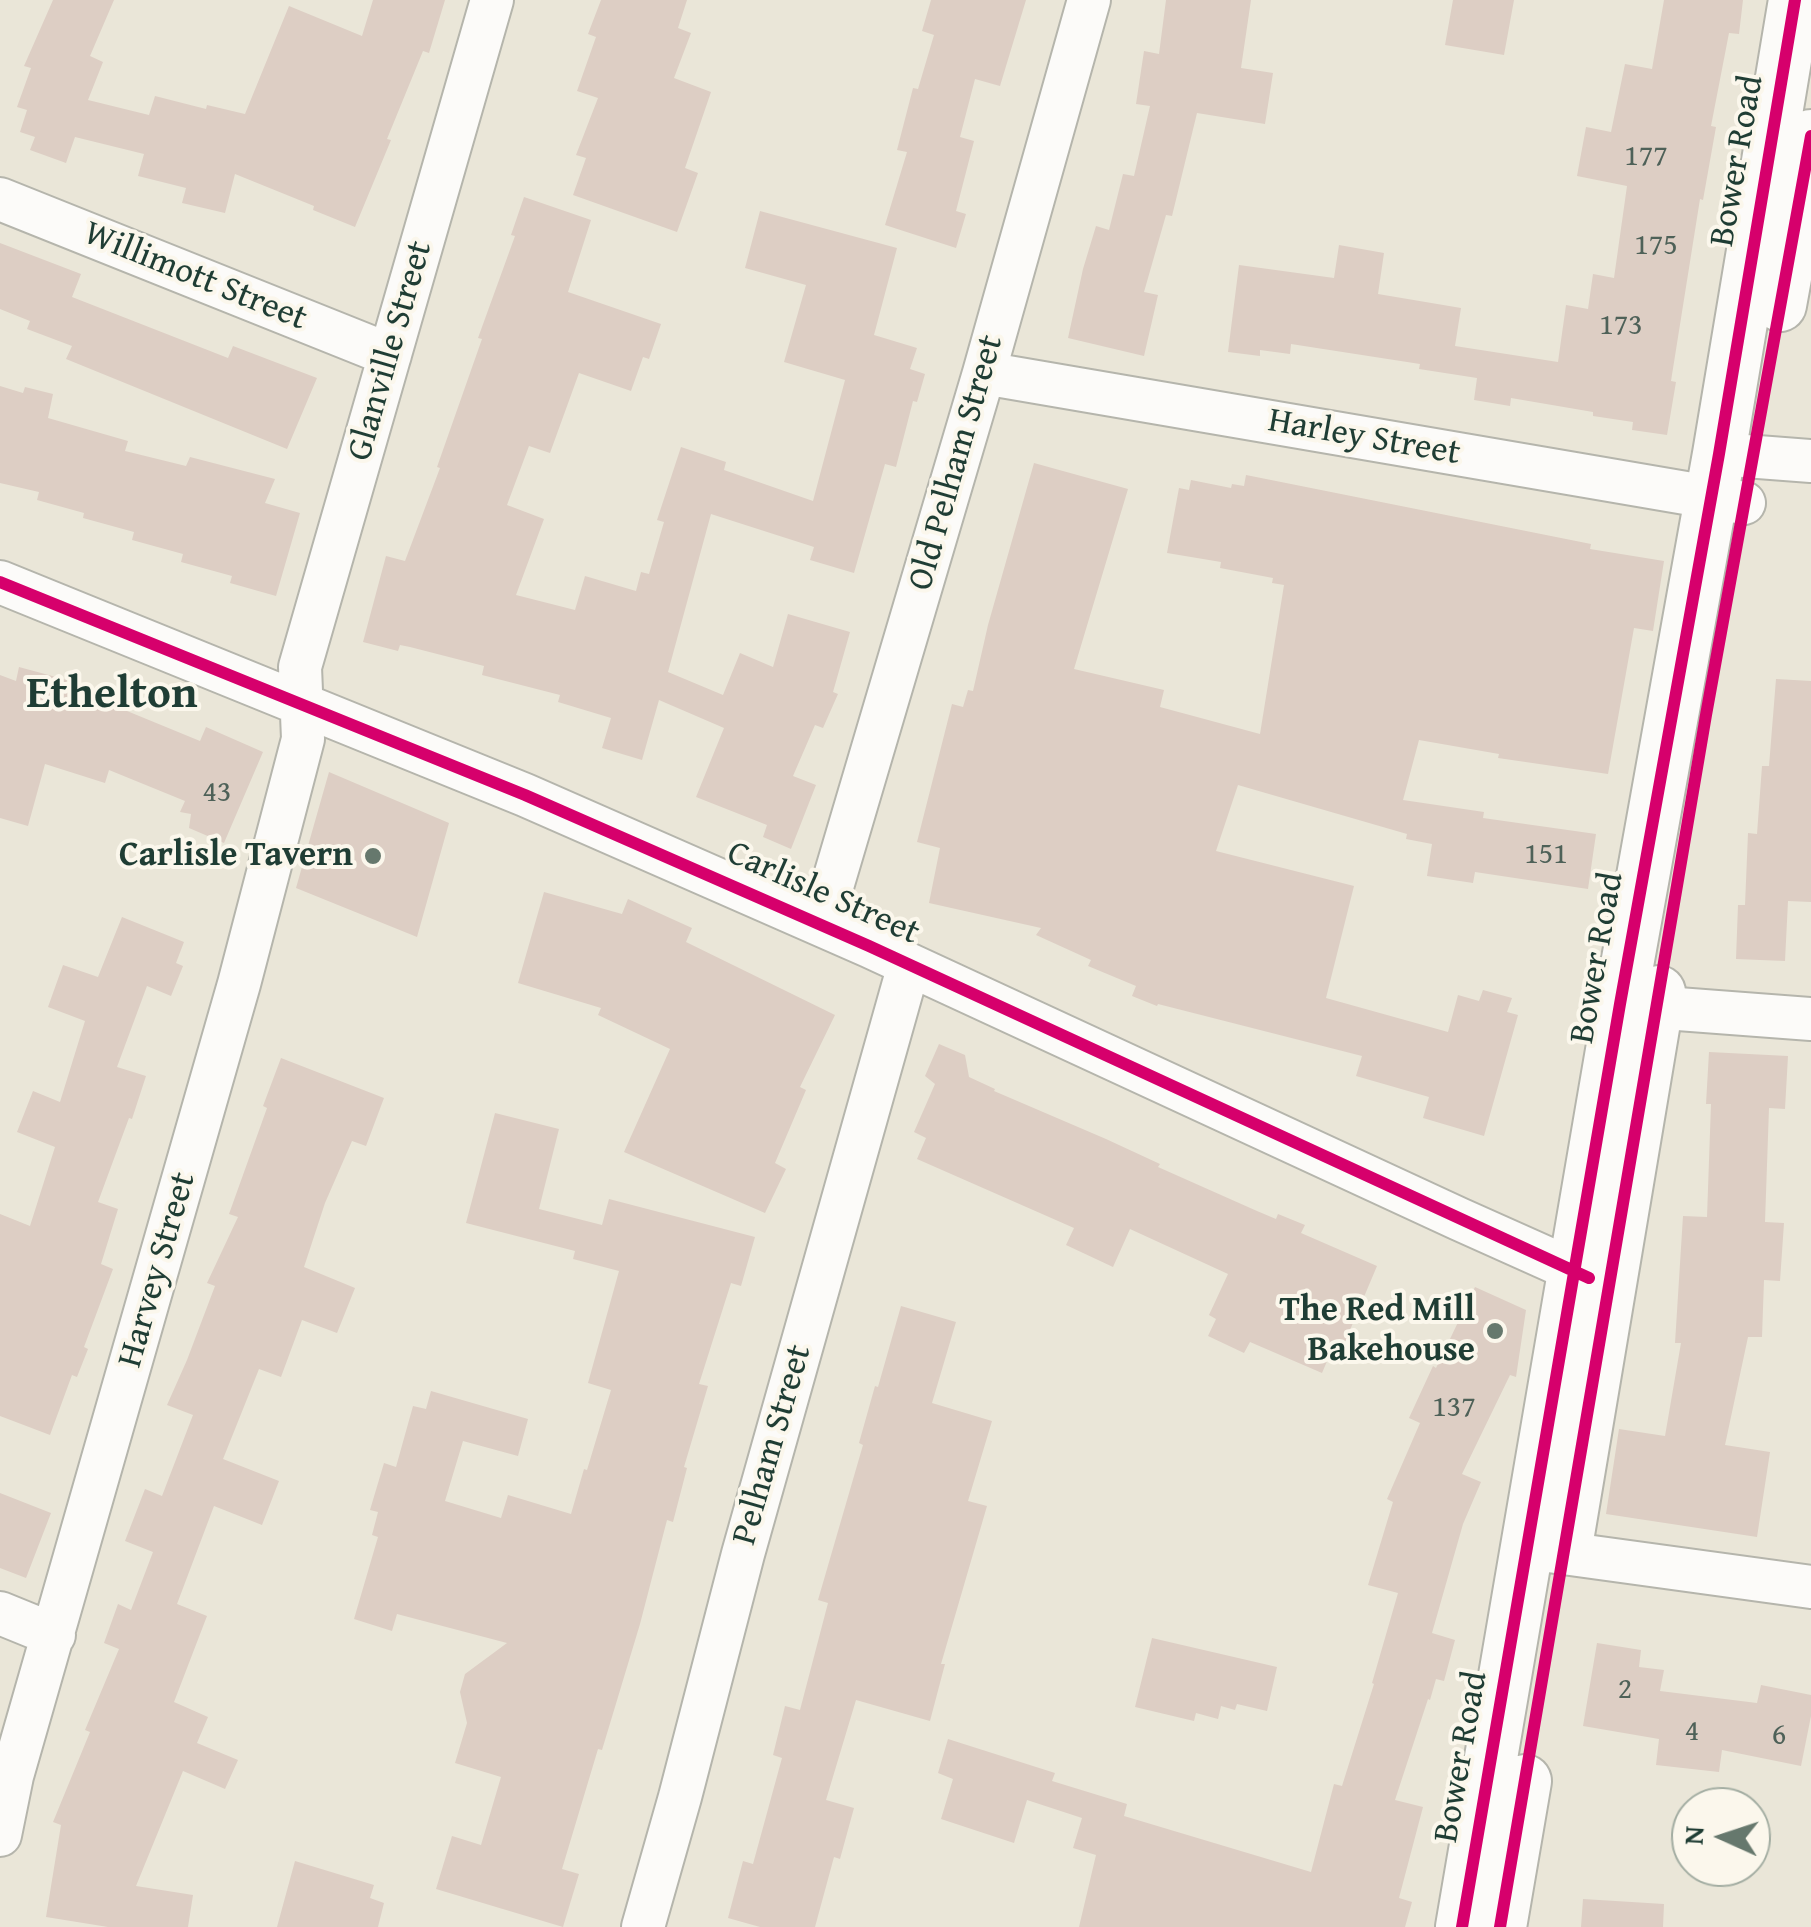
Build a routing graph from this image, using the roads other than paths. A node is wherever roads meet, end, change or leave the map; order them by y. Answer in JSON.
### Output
{"nodes":[{"id":1,"x":492,"y":0,"type":"edge"},
{"id":2,"x":1089,"y":0,"type":"edge"},
{"id":3,"x":1795,"y":0,"type":"edge"},
{"id":4,"x":1811,"y":136,"type":"edge"},
{"id":5,"x":0,"y":198,"type":"edge"},
{"id":6,"x":390,"y":355,"type":"junction"},
{"id":7,"x":984,"y":373,"type":"junction"},
{"id":8,"x":1811,"y":461,"type":"edge"},
{"id":9,"x":1731,"y":478,"type":"junction"},
{"id":10,"x":0,"y":582,"type":"edge"},
{"id":11,"x":301,"y":702,"type":"junction"},
{"id":12,"x":823,"y":926,"type":"junction"},
{"id":13,"x":909,"y":965,"type":"junction"},
{"id":14,"x":1638,"y":1006,"type":"junction"},
{"id":15,"x":1811,"y":1019,"type":"edge"},
{"id":16,"x":1592,"y":1279,"type":"junction"},
{"id":17,"x":1546,"y":1551,"type":"junction"},
{"id":18,"x":1811,"y":1587,"type":"edge"},
{"id":19,"x":0,"y":1613,"type":"edge"},
{"id":20,"x":54,"y":1635,"type":"junction"},
{"id":21,"x":0,"y":1834,"type":"edge"},
{"id":22,"x":643,"y":1927,"type":"edge"},
{"id":23,"x":1462,"y":1927,"type":"edge"},
{"id":24,"x":1500,"y":1927,"type":"edge"}],
"edges":[{"from":1,"to":6,"type":"street","name":"Glanville Street"},
{"from":2,"to":7,"type":"street","name":"Old Pelham Street"},
{"from":3,"to":9,"type":"main road","name":"Bower Road"},
{"from":4,"to":9,"type":"main road","name":"Bower Road"},
{"from":5,"to":6,"type":"street","name":"Willimott Street"},
{"from":6,"to":11,"type":"street","name":"Glanville Street"},
{"from":7,"to":9,"type":"street","name":"Harley Street"},
{"from":7,"to":12,"type":"street","name":"Old Pelham Street"},
{"from":8,"to":9,"type":"street","name":"Harley Street"},
{"from":9,"to":14,"type":"main road","name":"Bower Road"},
{"from":10,"to":11,"type":"street","name":"Carlisle Street"},
{"from":11,"to":12,"type":"street","name":"Carlisle Street"},
{"from":11,"to":20,"type":"street","name":"Harvey Street"},
{"from":12,"to":13,"type":"street","name":"Carlisle Street"},
{"from":13,"to":16,"type":"street","name":"Carlisle Street"},
{"from":13,"to":22,"type":"street","name":"Pelham Street"},
{"from":14,"to":15,"type":"street"},
{"from":14,"to":16,"type":"main road","name":"Bower Road"},
{"from":16,"to":17,"type":"main road","name":"Bower Road"},
{"from":17,"to":18,"type":"street"},
{"from":17,"to":23,"type":"main road","name":"Bower Road"},
{"from":17,"to":24,"type":"main road","name":"Bower Road"},
{"from":19,"to":20,"type":"street"},
{"from":20,"to":21,"type":"street","name":"Harvey Street"}]}
